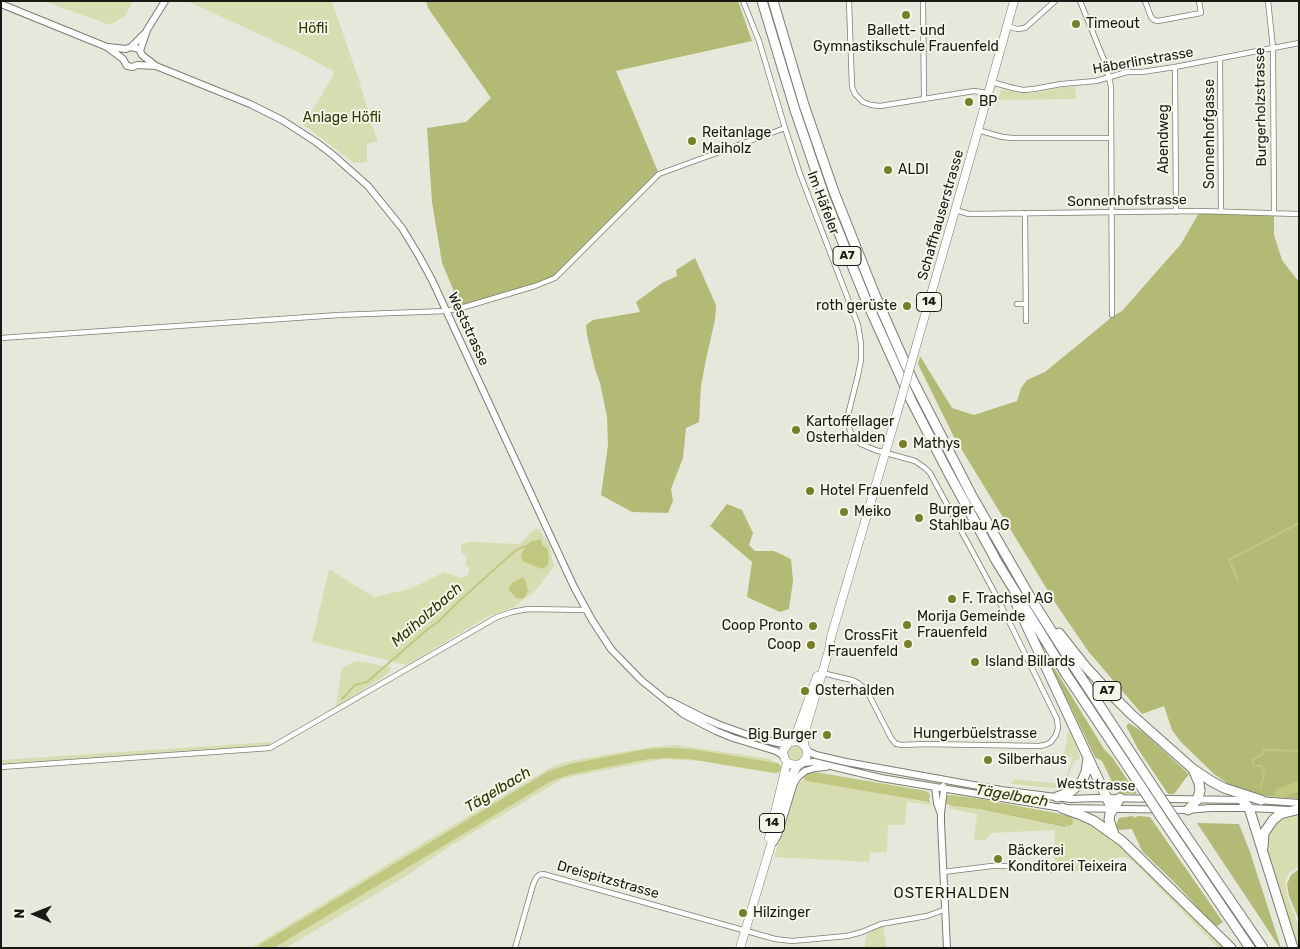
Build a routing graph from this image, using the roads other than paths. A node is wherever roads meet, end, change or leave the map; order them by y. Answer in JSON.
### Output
{"nodes":[{"id":1,"x":165,"y":1,"type":"edge"},
{"id":2,"x":743,"y":1,"type":"edge"},
{"id":3,"x":762,"y":1,"type":"edge"},
{"id":4,"x":773,"y":1,"type":"edge"},
{"id":5,"x":849,"y":1,"type":"edge"},
{"id":6,"x":923,"y":1,"type":"edge"},
{"id":7,"x":1014,"y":1,"type":"edge"},
{"id":8,"x":1055,"y":1,"type":"edge"},
{"id":9,"x":1080,"y":1,"type":"edge"},
{"id":10,"x":1145,"y":1,"type":"edge"},
{"id":11,"x":1199,"y":1,"type":"edge"},
{"id":12,"x":1268,"y":1,"type":"edge"},
{"id":13,"x":1,"y":4,"type":"edge"},
{"id":14,"x":1007,"y":26,"type":"junction"},
{"id":15,"x":148,"y":30,"type":"junction"},
{"id":16,"x":1299,"y":43,"type":"edge"},
{"id":17,"x":106,"y":47,"type":"junction"},
{"id":18,"x":129,"y":48,"type":"junction"},
{"id":19,"x":1273,"y":48,"type":"junction"},
{"id":20,"x":141,"y":53,"type":"junction"},
{"id":21,"x":1220,"y":58,"type":"junction"},
{"id":22,"x":123,"y":59,"type":"junction"},
{"id":23,"x":137,"y":66,"type":"junction"},
{"id":24,"x":156,"y":66,"type":"junction"},
{"id":25,"x":1175,"y":67,"type":"junction"},
{"id":26,"x":1109,"y":77,"type":"junction"},
{"id":27,"x":991,"y":82,"type":"junction"},
{"id":28,"x":988,"y":93,"type":"junction"},
{"id":29,"x":924,"y":99,"type":"junction"},
{"id":30,"x":784,"y":128,"type":"junction"},
{"id":31,"x":978,"y":130,"type":"junction"},
{"id":32,"x":1111,"y":138,"type":"junction"},
{"id":33,"x":955,"y":210,"type":"junction"},
{"id":34,"x":1221,"y":211,"type":"junction"},
{"id":35,"x":1112,"y":212,"type":"junction"},
{"id":36,"x":1176,"y":212,"type":"junction"},
{"id":37,"x":1274,"y":212,"type":"junction"},
{"id":38,"x":1025,"y":213,"type":"junction"},
{"id":39,"x":1299,"y":214,"type":"edge"},
{"id":40,"x":1017,"y":304,"type":"dead end"},
{"id":41,"x":1026,"y":304,"type":"junction"},
{"id":42,"x":446,"y":311,"type":"junction"},
{"id":43,"x":1112,"y":315,"type":"dead end"},
{"id":44,"x":1026,"y":321,"type":"dead end"},
{"id":45,"x":1,"y":338,"type":"edge"},
{"id":46,"x":885,"y":452,"type":"junction"},
{"id":47,"x":997,"y":562,"type":"junction"},
{"id":48,"x":1034,"y":602,"type":"junction"},
{"id":49,"x":586,"y":610,"type":"junction"},
{"id":50,"x":831,"y":636,"type":"junction"},
{"id":51,"x":822,"y":673,"type":"junction"},
{"id":52,"x":660,"y":696,"type":"junction"},
{"id":53,"x":789,"y":743,"type":"junction"},
{"id":54,"x":806,"y":748,"type":"junction"},
{"id":55,"x":1088,"y":756,"type":"junction"},
{"id":56,"x":785,"y":759,"type":"junction"},
{"id":57,"x":800,"y":764,"type":"junction"},
{"id":58,"x":833,"y":766,"type":"junction"},
{"id":59,"x":1,"y":767,"type":"edge"},
{"id":60,"x":1193,"y":769,"type":"junction"},
{"id":61,"x":939,"y":779,"type":"junction"},
{"id":62,"x":935,"y":789,"type":"junction"},
{"id":63,"x":944,"y":791,"type":"junction"},
{"id":64,"x":1057,"y":797,"type":"junction"},
{"id":65,"x":1108,"y":798,"type":"junction"},
{"id":66,"x":1120,"y":798,"type":"junction"},
{"id":67,"x":1197,"y":800,"type":"junction"},
{"id":68,"x":1242,"y":800,"type":"junction"},
{"id":69,"x":1261,"y":800,"type":"junction"},
{"id":70,"x":940,"y":804,"type":"junction"},
{"id":71,"x":1062,"y":808,"type":"junction"},
{"id":72,"x":1249,"y":808,"type":"junction"},
{"id":73,"x":1298,"y":808,"type":"edge"},
{"id":74,"x":1112,"y":809,"type":"junction"},
{"id":75,"x":1188,"y":810,"type":"junction"},
{"id":76,"x":1114,"y":834,"type":"junction"},
{"id":77,"x":770,"y":850,"type":"junction"},
{"id":78,"x":1264,"y":859,"type":"junction"},
{"id":79,"x":1054,"y":870,"type":"dead end"},
{"id":80,"x":945,"y":871,"type":"junction"},
{"id":81,"x":759,"y":884,"type":"junction"},
{"id":82,"x":946,"y":910,"type":"junction"},
{"id":83,"x":745,"y":932,"type":"junction"},
{"id":84,"x":515,"y":948,"type":"edge"},
{"id":85,"x":740,"y":948,"type":"edge"},
{"id":86,"x":947,"y":948,"type":"edge"},
{"id":87,"x":1231,"y":948,"type":"edge"},
{"id":88,"x":1250,"y":948,"type":"edge"},
{"id":89,"x":1263,"y":948,"type":"edge"},
{"id":90,"x":1293,"y":948,"type":"edge"}],
"edges":[{"from":1,"to":15,"type":"main road"},
{"from":2,"to":30,"type":"street","name":"Im Häfeler"},
{"from":3,"to":47,"type":"highway","number":"A7"},
{"from":4,"to":48,"type":"highway","number":"A7"},
{"from":5,"to":29,"type":"street"},
{"from":6,"to":29,"type":"street"},
{"from":7,"to":14,"type":"main road","name":"Schaffhauserstrasse","number":"14"},
{"from":8,"to":14,"type":"street"},
{"from":9,"to":26,"type":"street"},
{"from":10,"to":11,"type":"street"},
{"from":12,"to":19,"type":"street","name":"Burgerholzstrasse"},
{"from":13,"to":17,"type":"main road"},
{"from":14,"to":27,"type":"main road","name":"Schaffhauserstrasse","number":"14"},
{"from":15,"to":18,"type":"main road"},
{"from":15,"to":20,"type":"main road"},
{"from":16,"to":19,"type":"street","name":"Häberlinstrasse"},
{"from":17,"to":18,"type":"main road","name":"Weststrasse"},
{"from":17,"to":22,"type":"main road"},
{"from":18,"to":20,"type":"main road","name":"Weststrasse"},
{"from":18,"to":22,"type":"main road"},
{"from":19,"to":21,"type":"street","name":"Häberlinstrasse"},
{"from":19,"to":37,"type":"street","name":"Burgerholzstrasse"},
{"from":20,"to":23,"type":"main road"},
{"from":20,"to":24,"type":"main road","name":"Weststrasse"},
{"from":21,"to":25,"type":"street","name":"Häberlinstrasse"},
{"from":21,"to":34,"type":"street","name":"Sonnenhofgasse"},
{"from":22,"to":23,"type":"main road"},
{"from":23,"to":24,"type":"main road","name":"Weststrasse"},
{"from":24,"to":42,"type":"main road","name":"Weststrasse"},
{"from":25,"to":26,"type":"street","name":"Häberlinstrasse"},
{"from":25,"to":36,"type":"street","name":"Abendweg"},
{"from":26,"to":27,"type":"street","name":"Häberlinstrasse"},
{"from":26,"to":32,"type":"street"},
{"from":27,"to":28,"type":"main road","name":"Schaffhauserstrasse","number":"14"},
{"from":28,"to":29,"type":"street"},
{"from":28,"to":31,"type":"main road","name":"Schaffhauserstrasse","number":"14"},
{"from":30,"to":42,"type":"street"},
{"from":30,"to":46,"type":"street","name":"Im Häfeler"},
{"from":31,"to":32,"type":"street"},
{"from":31,"to":33,"type":"main road","name":"Schaffhauserstrasse","number":"14"},
{"from":32,"to":35,"type":"street"},
{"from":33,"to":38,"type":"street","name":"Sonnenhofstrasse"},
{"from":33,"to":46,"type":"main road","name":"Schaffhauserstrasse","number":"14","bridge":true},
{"from":34,"to":36,"type":"street","name":"Sonnenhofstrasse"},
{"from":34,"to":37,"type":"street","name":"Sonnenhofstrasse"},
{"from":35,"to":36,"type":"street","name":"Sonnenhofstrasse"},
{"from":35,"to":38,"type":"street","name":"Sonnenhofstrasse"},
{"from":35,"to":43,"type":"street"},
{"from":37,"to":39,"type":"street","name":"Sonnenhofstrasse"},
{"from":38,"to":41,"type":"street"},
{"from":40,"to":41,"type":"street"},
{"from":41,"to":44,"type":"street"},
{"from":42,"to":45,"type":"street"},
{"from":42,"to":49,"type":"main road","name":"Weststrasse"},
{"from":46,"to":50,"type":"main road","name":"Schaffhauserstrasse","number":"14"},
{"from":46,"to":51,"type":"street","name":"Hungerbüelstrasse"},
{"from":47,"to":55,"type":"highway","number":"A7"},
{"from":47,"to":88,"type":"highway","number":"A7","bridge":true},
{"from":48,"to":60,"type":"highway","number":"A7"},
{"from":48,"to":89,"type":"highway","number":"A7","bridge":true},
{"from":49,"to":52,"type":"main road","name":"Weststrasse"},
{"from":49,"to":59,"type":"street"},
{"from":50,"to":51,"type":"main road","name":"Schaffhauserstrasse","number":"14"},
{"from":50,"to":53,"type":"main road","name":"Schaffhauserstrasse","number":"14"},
{"from":51,"to":54,"type":"main road","name":"Schaffhauserstrasse","number":"14"},
{"from":52,"to":53,"type":"main road","name":"Weststrasse"},
{"from":52,"to":56,"type":"main road","name":"Weststrasse"},
{"from":53,"to":54,"type":"main road"},
{"from":53,"to":56,"type":"main road"},
{"from":54,"to":57,"type":"main road"},
{"from":54,"to":61,"type":"main road","name":"Weststrasse"},
{"from":55,"to":64,"type":"highway"},
{"from":55,"to":65,"type":"highway","number":"A7"},
{"from":56,"to":57,"type":"main road"},
{"from":56,"to":81,"type":"main road","number":"14"},
{"from":57,"to":58,"type":"main road","name":"Weststrasse"},
{"from":57,"to":77,"type":"main road","number":"14"},
{"from":58,"to":62,"type":"main road","name":"Weststrasse"},
{"from":58,"to":77,"type":"main road","name":"Weststrasse"},
{"from":60,"to":67,"type":"highway"},
{"from":60,"to":69,"type":"highway","number":"A7"},
{"from":61,"to":63,"type":"main road"},
{"from":61,"to":64,"type":"main road","name":"Weststrasse"},
{"from":62,"to":63,"type":"main road","name":"Weststrasse"},
{"from":62,"to":70,"type":"main road"},
{"from":63,"to":70,"type":"main road"},
{"from":63,"to":71,"type":"main road","name":"Weststrasse"},
{"from":64,"to":65,"type":"main road","name":"Weststrasse"},
{"from":65,"to":66,"type":"main road","name":"Weststrasse"},
{"from":65,"to":74,"type":"highway","number":"A7"},
{"from":66,"to":67,"type":"main road","name":"Weststrasse"},
{"from":66,"to":74,"type":"highway"},
{"from":67,"to":68,"type":"main road","name":"Weststrasse"},
{"from":67,"to":75,"type":"highway"},
{"from":68,"to":69,"type":"main road","name":"Weststrasse"},
{"from":68,"to":72,"type":"highway"},
{"from":69,"to":73,"type":"main road","name":"Weststrasse"},
{"from":70,"to":80,"type":"main road"},
{"from":71,"to":74,"type":"main road","name":"Weststrasse"},
{"from":71,"to":76,"type":"highway"},
{"from":72,"to":73,"type":"main road","name":"Weststrasse"},
{"from":72,"to":75,"type":"main road","name":"Weststrasse"},
{"from":72,"to":78,"type":"highway"},
{"from":73,"to":78,"type":"highway"},
{"from":74,"to":75,"type":"main road","name":"Weststrasse"},
{"from":74,"to":76,"type":"highway","number":"A7"},
{"from":76,"to":87,"type":"highway"},
{"from":77,"to":81,"type":"main road","number":"14"},
{"from":78,"to":90,"type":"highway"},
{"from":79,"to":80,"type":"street"},
{"from":80,"to":82,"type":"main road"},
{"from":81,"to":83,"type":"main road","number":"14"},
{"from":82,"to":83,"type":"street"},
{"from":82,"to":86,"type":"main road"},
{"from":83,"to":84,"type":"street","name":"Dreispitzstrasse"},
{"from":83,"to":85,"type":"main road","number":"14"}]}
